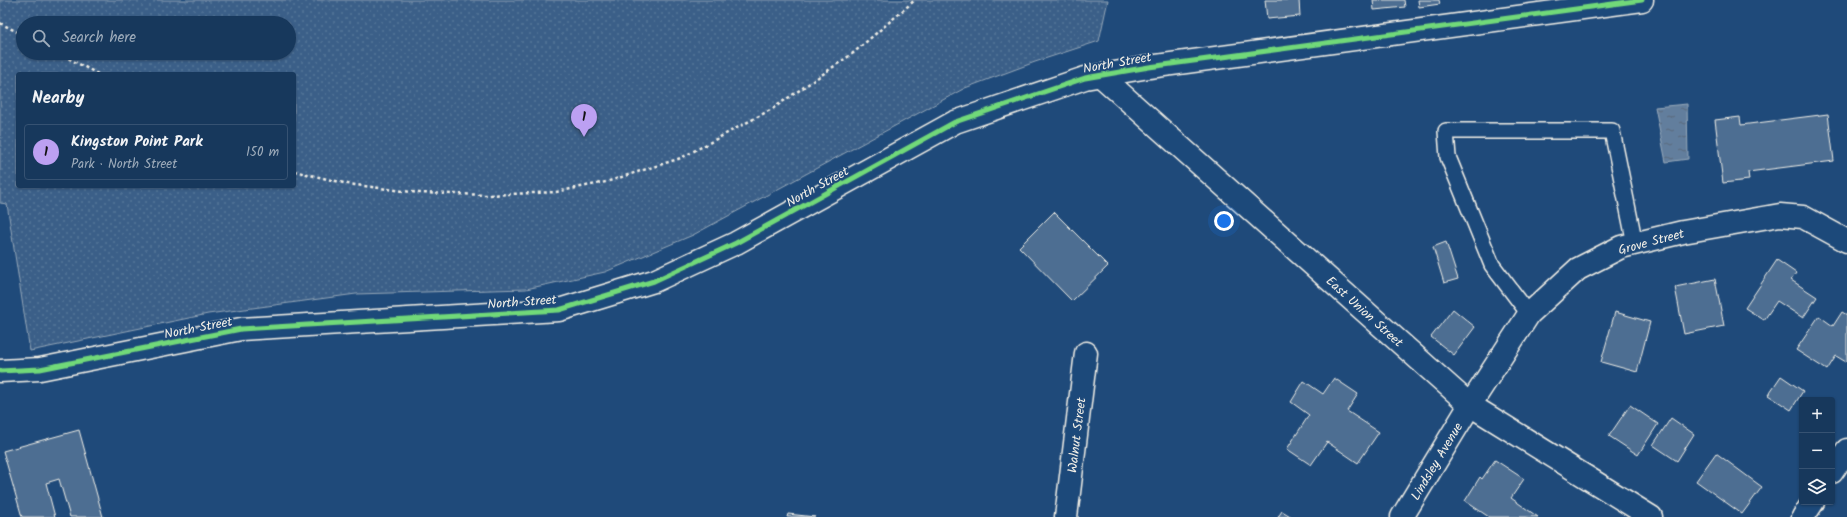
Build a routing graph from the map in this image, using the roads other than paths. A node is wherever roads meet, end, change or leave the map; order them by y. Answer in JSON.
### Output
{"nodes":[{"id":1,"x":1642,"y":0,"type":"edge"},
{"id":2,"x":1101,"y":76,"type":"junction"},
{"id":3,"x":1847,"y":241,"type":"edge"},
{"id":4,"x":1635,"y":244,"type":"junction"},
{"id":5,"x":1529,"y":314,"type":"junction"},
{"id":6,"x":1086,"y":353,"type":"dead end"},
{"id":7,"x":0,"y":371,"type":"edge"},
{"id":8,"x":1470,"y":405,"type":"junction"},
{"id":9,"x":1847,"y":450,"type":"edge"},
{"id":10,"x":1834,"y":469,"type":"edge"},
{"id":11,"x":1811,"y":505,"type":"edge"},
{"id":12,"x":1066,"y":517,"type":"edge"},
{"id":13,"x":1402,"y":517,"type":"edge"},
{"id":14,"x":1652,"y":517,"type":"edge"},
{"id":15,"x":1803,"y":517,"type":"edge"}],
"edges":[{"from":1,"to":2,"type":"street","name":"North Street"},
{"from":2,"to":7,"type":"street","name":"North Street"},
{"from":2,"to":8,"type":"street","name":"East Union Street"},
{"from":3,"to":4,"type":"street","name":"Grove Street"},
{"from":4,"to":5,"type":"street","name":"Grove Street"},
{"from":4,"to":5,"type":"lane"},
{"from":5,"to":8,"type":"street","name":"Grove Street"},
{"from":6,"to":12,"type":"street","name":"Walnut Street"},
{"from":8,"to":13,"type":"street","name":"Lindsley Avenue"},
{"from":8,"to":14,"type":"street","name":"East Union Street"},
{"from":9,"to":10,"type":"street"},
{"from":11,"to":15,"type":"street"}]}
